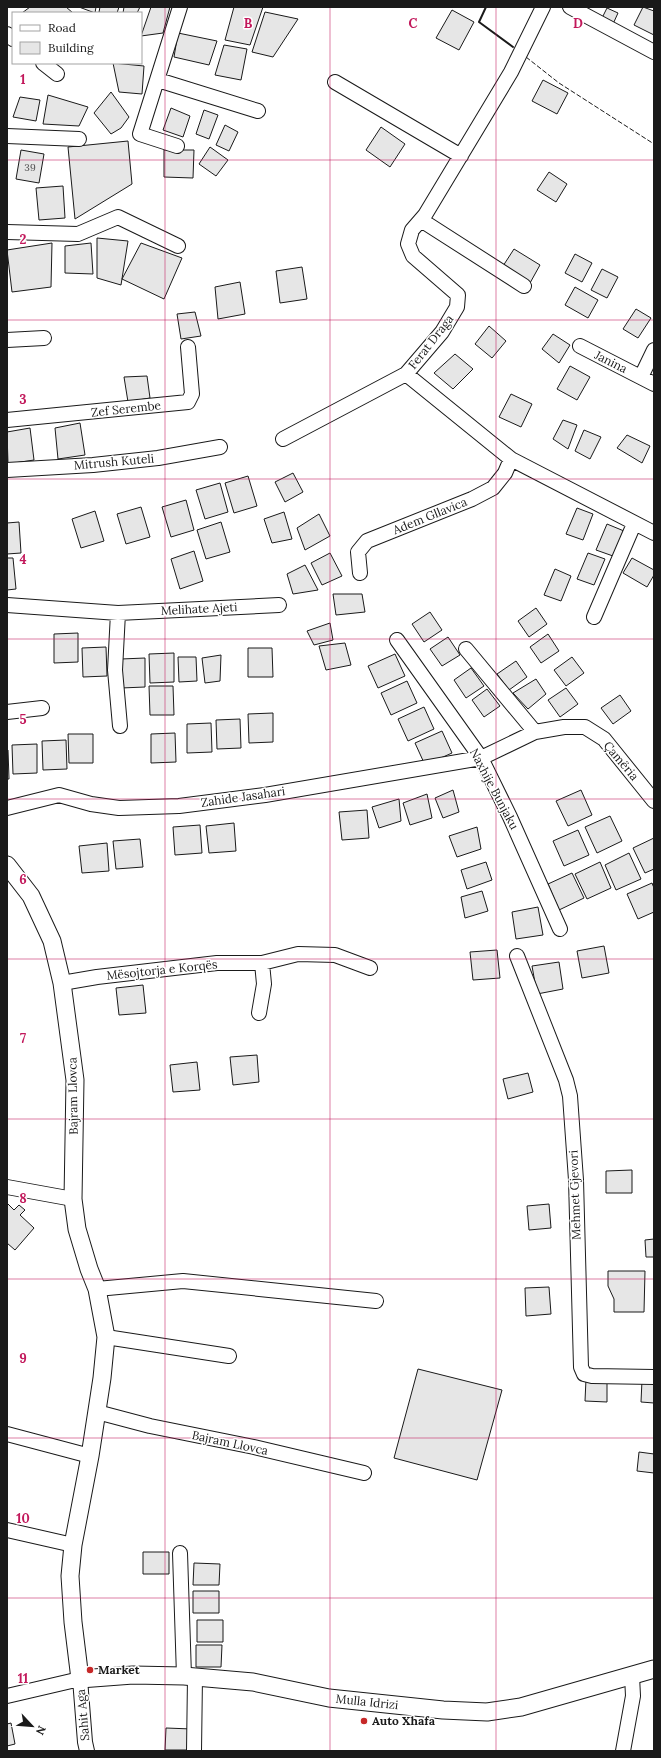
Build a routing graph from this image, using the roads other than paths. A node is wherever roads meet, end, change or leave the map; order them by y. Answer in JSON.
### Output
{"nodes":[{"id":1,"x":180,"y":7,"type":"edge"},
{"id":2,"x":544,"y":7,"type":"edge"},
{"id":3,"x":570,"y":7,"type":"edge"},
{"id":4,"x":654,"y":52,"type":"edge"},
{"id":5,"x":44,"y":64,"type":"edge"},
{"id":6,"x":57,"y":74,"type":"dead end"},
{"id":7,"x":158,"y":80,"type":"junction"},
{"id":8,"x":335,"y":82,"type":"dead end"},
{"id":9,"x":258,"y":111,"type":"dead end"},
{"id":10,"x":7,"y":136,"type":"edge"},
{"id":11,"x":79,"y":139,"type":"dead end"},
{"id":12,"x":177,"y":146,"type":"dead end"},
{"id":13,"x":461,"y":156,"type":"junction"},
{"id":14,"x":421,"y":220,"type":"junction"},
{"id":15,"x":7,"y":232,"type":"edge"},
{"id":16,"x":178,"y":246,"type":"dead end"},
{"id":17,"x":524,"y":286,"type":"dead end"},
{"id":18,"x":44,"y":338,"type":"dead end"},
{"id":19,"x":7,"y":340,"type":"edge"},
{"id":20,"x":580,"y":346,"type":"dead end"},
{"id":21,"x":188,"y":347,"type":"dead end"},
{"id":22,"x":654,"y":350,"type":"edge"},
{"id":23,"x":406,"y":374,"type":"junction"},
{"id":24,"x":641,"y":377,"type":"junction"},
{"id":25,"x":654,"y":384,"type":"edge"},
{"id":26,"x":7,"y":420,"type":"edge"},
{"id":27,"x":283,"y":439,"type":"dead end"},
{"id":28,"x":220,"y":447,"type":"dead end"},
{"id":29,"x":512,"y":460,"type":"junction"},
{"id":30,"x":7,"y":470,"type":"edge"},
{"id":31,"x":634,"y":524,"type":"junction"},
{"id":32,"x":654,"y":533,"type":"edge"},
{"id":33,"x":360,"y":573,"type":"dead end"},
{"id":34,"x":7,"y":605,"type":"edge"},
{"id":35,"x":279,"y":605,"type":"dead end"},
{"id":36,"x":118,"y":613,"type":"junction"},
{"id":37,"x":594,"y":617,"type":"dead end"},
{"id":38,"x":397,"y":640,"type":"dead end"},
{"id":39,"x":466,"y":649,"type":"dead end"},
{"id":40,"x":42,"y":708,"type":"dead end"},
{"id":41,"x":7,"y":712,"type":"edge"},
{"id":42,"x":120,"y":726,"type":"dead end"},
{"id":43,"x":535,"y":732,"type":"junction"},
{"id":44,"x":480,"y":758,"type":"junction"},
{"id":45,"x":654,"y":801,"type":"edge"},
{"id":46,"x":7,"y":808,"type":"edge"},
{"id":47,"x":7,"y":864,"type":"edge"},
{"id":48,"x":560,"y":929,"type":"dead end"},
{"id":49,"x":517,"y":956,"type":"dead end"},
{"id":50,"x":262,"y":963,"type":"junction"},
{"id":51,"x":370,"y":968,"type":"dead end"},
{"id":52,"x":62,"y":984,"type":"junction"},
{"id":53,"x":260,"y":1013,"type":"dead end"},
{"id":54,"x":7,"y":1187,"type":"edge"},
{"id":55,"x":73,"y":1199,"type":"junction"},
{"id":56,"x":97,"y":1290,"type":"junction"},
{"id":57,"x":376,"y":1301,"type":"dead end"},
{"id":58,"x":106,"y":1337,"type":"junction"},
{"id":59,"x":229,"y":1356,"type":"dead end"},
{"id":60,"x":654,"y":1377,"type":"edge"},
{"id":61,"x":97,"y":1412,"type":"junction"},
{"id":62,"x":7,"y":1434,"type":"edge"},
{"id":63,"x":90,"y":1456,"type":"junction"},
{"id":64,"x":364,"y":1473,"type":"dead end"},
{"id":65,"x":7,"y":1530,"type":"edge"},
{"id":66,"x":73,"y":1545,"type":"junction"},
{"id":67,"x":180,"y":1553,"type":"dead end"},
{"id":68,"x":654,"y":1669,"type":"edge"},
{"id":69,"x":190,"y":1676,"type":"junction"},
{"id":70,"x":632,"y":1676,"type":"junction"},
{"id":71,"x":80,"y":1679,"type":"junction"},
{"id":72,"x":7,"y":1696,"type":"edge"},
{"id":73,"x":87,"y":1751,"type":"edge"},
{"id":74,"x":194,"y":1751,"type":"edge"},
{"id":75,"x":623,"y":1751,"type":"edge"}],
"edges":[{"from":1,"to":7,"type":"street"},
{"from":2,"to":13,"type":"street","name":"Ferat Draga"},
{"from":3,"to":4,"type":"street"},
{"from":5,"to":6,"type":"street"},
{"from":7,"to":9,"type":"street"},
{"from":7,"to":12,"type":"street"},
{"from":8,"to":13,"type":"street"},
{"from":10,"to":11,"type":"street"},
{"from":13,"to":14,"type":"street","name":"Ferat Draga"},
{"from":14,"to":17,"type":"street"},
{"from":14,"to":23,"type":"street","name":"Ferat Draga"},
{"from":15,"to":16,"type":"street"},
{"from":18,"to":19,"type":"street"},
{"from":20,"to":24,"type":"street","name":"Janina"},
{"from":21,"to":26,"type":"street","name":"Zef Serembe"},
{"from":22,"to":24,"type":"street","name":"Janina"},
{"from":23,"to":27,"type":"street","name":"Ferat Draga"},
{"from":23,"to":29,"type":"street"},
{"from":24,"to":25,"type":"street","name":"Janina"},
{"from":28,"to":30,"type":"street","name":"Mitrush Kuteli"},
{"from":29,"to":31,"type":"street"},
{"from":29,"to":33,"type":"street","name":"Adem Gllavica"},
{"from":31,"to":32,"type":"street"},
{"from":31,"to":37,"type":"street"},
{"from":34,"to":36,"type":"street","name":"Melihate Ajeti"},
{"from":35,"to":36,"type":"street","name":"Melihate Ajeti"},
{"from":36,"to":42,"type":"street"},
{"from":38,"to":44,"type":"street","name":"Naxhije Bunjaku"},
{"from":39,"to":43,"type":"street"},
{"from":40,"to":41,"type":"street"},
{"from":43,"to":44,"type":"street","name":"Çamëria"},
{"from":43,"to":45,"type":"street","name":"Çamëria"},
{"from":44,"to":46,"type":"street","name":"Zahide Jasahari"},
{"from":44,"to":48,"type":"street","name":"Naxhije Bunjaku"},
{"from":47,"to":52,"type":"street","name":"Bajram Llovca"},
{"from":49,"to":60,"type":"street","name":"Mehmet Gjevori"},
{"from":50,"to":51,"type":"street","name":"Mësojtorja e Korqës"},
{"from":50,"to":52,"type":"street","name":"Mësojtorja e Korqës"},
{"from":50,"to":53,"type":"street"},
{"from":52,"to":55,"type":"street","name":"Bajram Llovca"},
{"from":54,"to":55,"type":"street"},
{"from":55,"to":56,"type":"street","name":"Bajram Llovca"},
{"from":56,"to":57,"type":"street"},
{"from":56,"to":58,"type":"street","name":"Bajram Llovca"},
{"from":58,"to":59,"type":"street"},
{"from":58,"to":61,"type":"street","name":"Bajram Llovca"},
{"from":61,"to":63,"type":"street","name":"Bajram Llovca"},
{"from":61,"to":64,"type":"street","name":"Bajram Llovca"},
{"from":62,"to":63,"type":"street"},
{"from":63,"to":66,"type":"street","name":"Bajram Llovca"},
{"from":65,"to":66,"type":"street"},
{"from":66,"to":71,"type":"street","name":"Bajram Llovca"},
{"from":67,"to":69,"type":"street"},
{"from":68,"to":70,"type":"street","name":"Mulla Idrizi"},
{"from":69,"to":70,"type":"street","name":"Mulla Idrizi"},
{"from":69,"to":71,"type":"street","name":"Mulla Idrizi"},
{"from":69,"to":74,"type":"street"},
{"from":70,"to":75,"type":"street"},
{"from":71,"to":72,"type":"street"},
{"from":71,"to":73,"type":"street","name":"Sahit Aga"}]}
